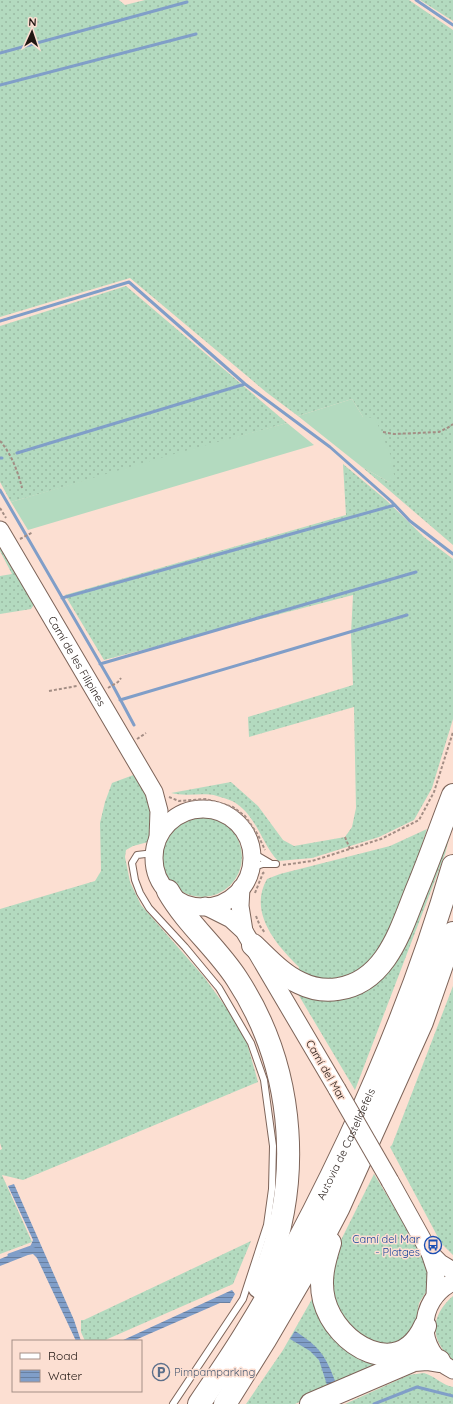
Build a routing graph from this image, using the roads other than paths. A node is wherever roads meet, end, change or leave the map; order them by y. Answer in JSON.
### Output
{"nodes":[{"id":1,"x":0,"y":530,"type":"edge"},
{"id":2,"x":159,"y":793,"type":"junction"},
{"id":3,"x":453,"y":795,"type":"edge"},
{"id":4,"x":191,"y":810,"type":"junction"},
{"id":5,"x":156,"y":845,"type":"junction"},
{"id":6,"x":250,"y":860,"type":"junction"},
{"id":7,"x":453,"y":866,"type":"edge"},
{"id":8,"x":168,"y":891,"type":"junction"},
{"id":9,"x":248,"y":891,"type":"junction"},
{"id":10,"x":205,"y":906,"type":"junction"},
{"id":11,"x":453,"y":933,"type":"edge"},
{"id":12,"x":255,"y":938,"type":"junction"},
{"id":13,"x":338,"y":1209,"type":"junction"},
{"id":14,"x":430,"y":1253,"type":"junction"},
{"id":15,"x":453,"y":1271,"type":"edge"},
{"id":16,"x":453,"y":1282,"type":"edge"},
{"id":17,"x":435,"y":1296,"type":"junction"},
{"id":18,"x":426,"y":1326,"type":"junction"},
{"id":19,"x":446,"y":1365,"type":"edge"},
{"id":20,"x":225,"y":1366,"type":"junction"},
{"id":21,"x":173,"y":1404,"type":"edge"},
{"id":22,"x":199,"y":1404,"type":"edge"},
{"id":23,"x":225,"y":1404,"type":"edge"},
{"id":24,"x":311,"y":1404,"type":"edge"}],
"edges":[{"from":1,"to":2,"type":"main road","name":"Camí de les Filipines"},
{"from":2,"to":4,"type":"main road"},
{"from":2,"to":5,"type":"main road"},
{"from":3,"to":12,"type":"highway"},
{"from":4,"to":5,"type":"main road"},
{"from":4,"to":6,"type":"main road"},
{"from":5,"to":8,"type":"main road"},
{"from":5,"to":21,"type":"lane"},
{"from":6,"to":6,"type":"lane"},
{"from":6,"to":9,"type":"main road"},
{"from":7,"to":20,"type":"highway","name":"Autovia de Castelldefels"},
{"from":8,"to":10,"type":"main road"},
{"from":8,"to":20,"type":"highway"},
{"from":9,"to":10,"type":"main road"},
{"from":9,"to":12,"type":"main road","name":"Camí del Mar"},
{"from":10,"to":12,"type":"main road","name":"Camí del Mar"},
{"from":11,"to":13,"type":"highway","name":"Autovia de Castelldefels"},
{"from":12,"to":14,"type":"main road","name":"Camí del Mar","bridge":true},
{"from":13,"to":18,"type":"highway"},
{"from":13,"to":23,"type":"highway","name":"Autovia de Castelldefels"},
{"from":14,"to":15,"type":"main road","name":"Camí del Mar"},
{"from":14,"to":17,"type":"main road","name":"Camí del Mar"},
{"from":16,"to":17,"type":"main road"},
{"from":17,"to":18,"type":"main road"},
{"from":18,"to":19,"type":"main road"},
{"from":19,"to":24,"type":"highway"},
{"from":20,"to":22,"type":"highway","name":"Autovia de Castelldefels"}]}
